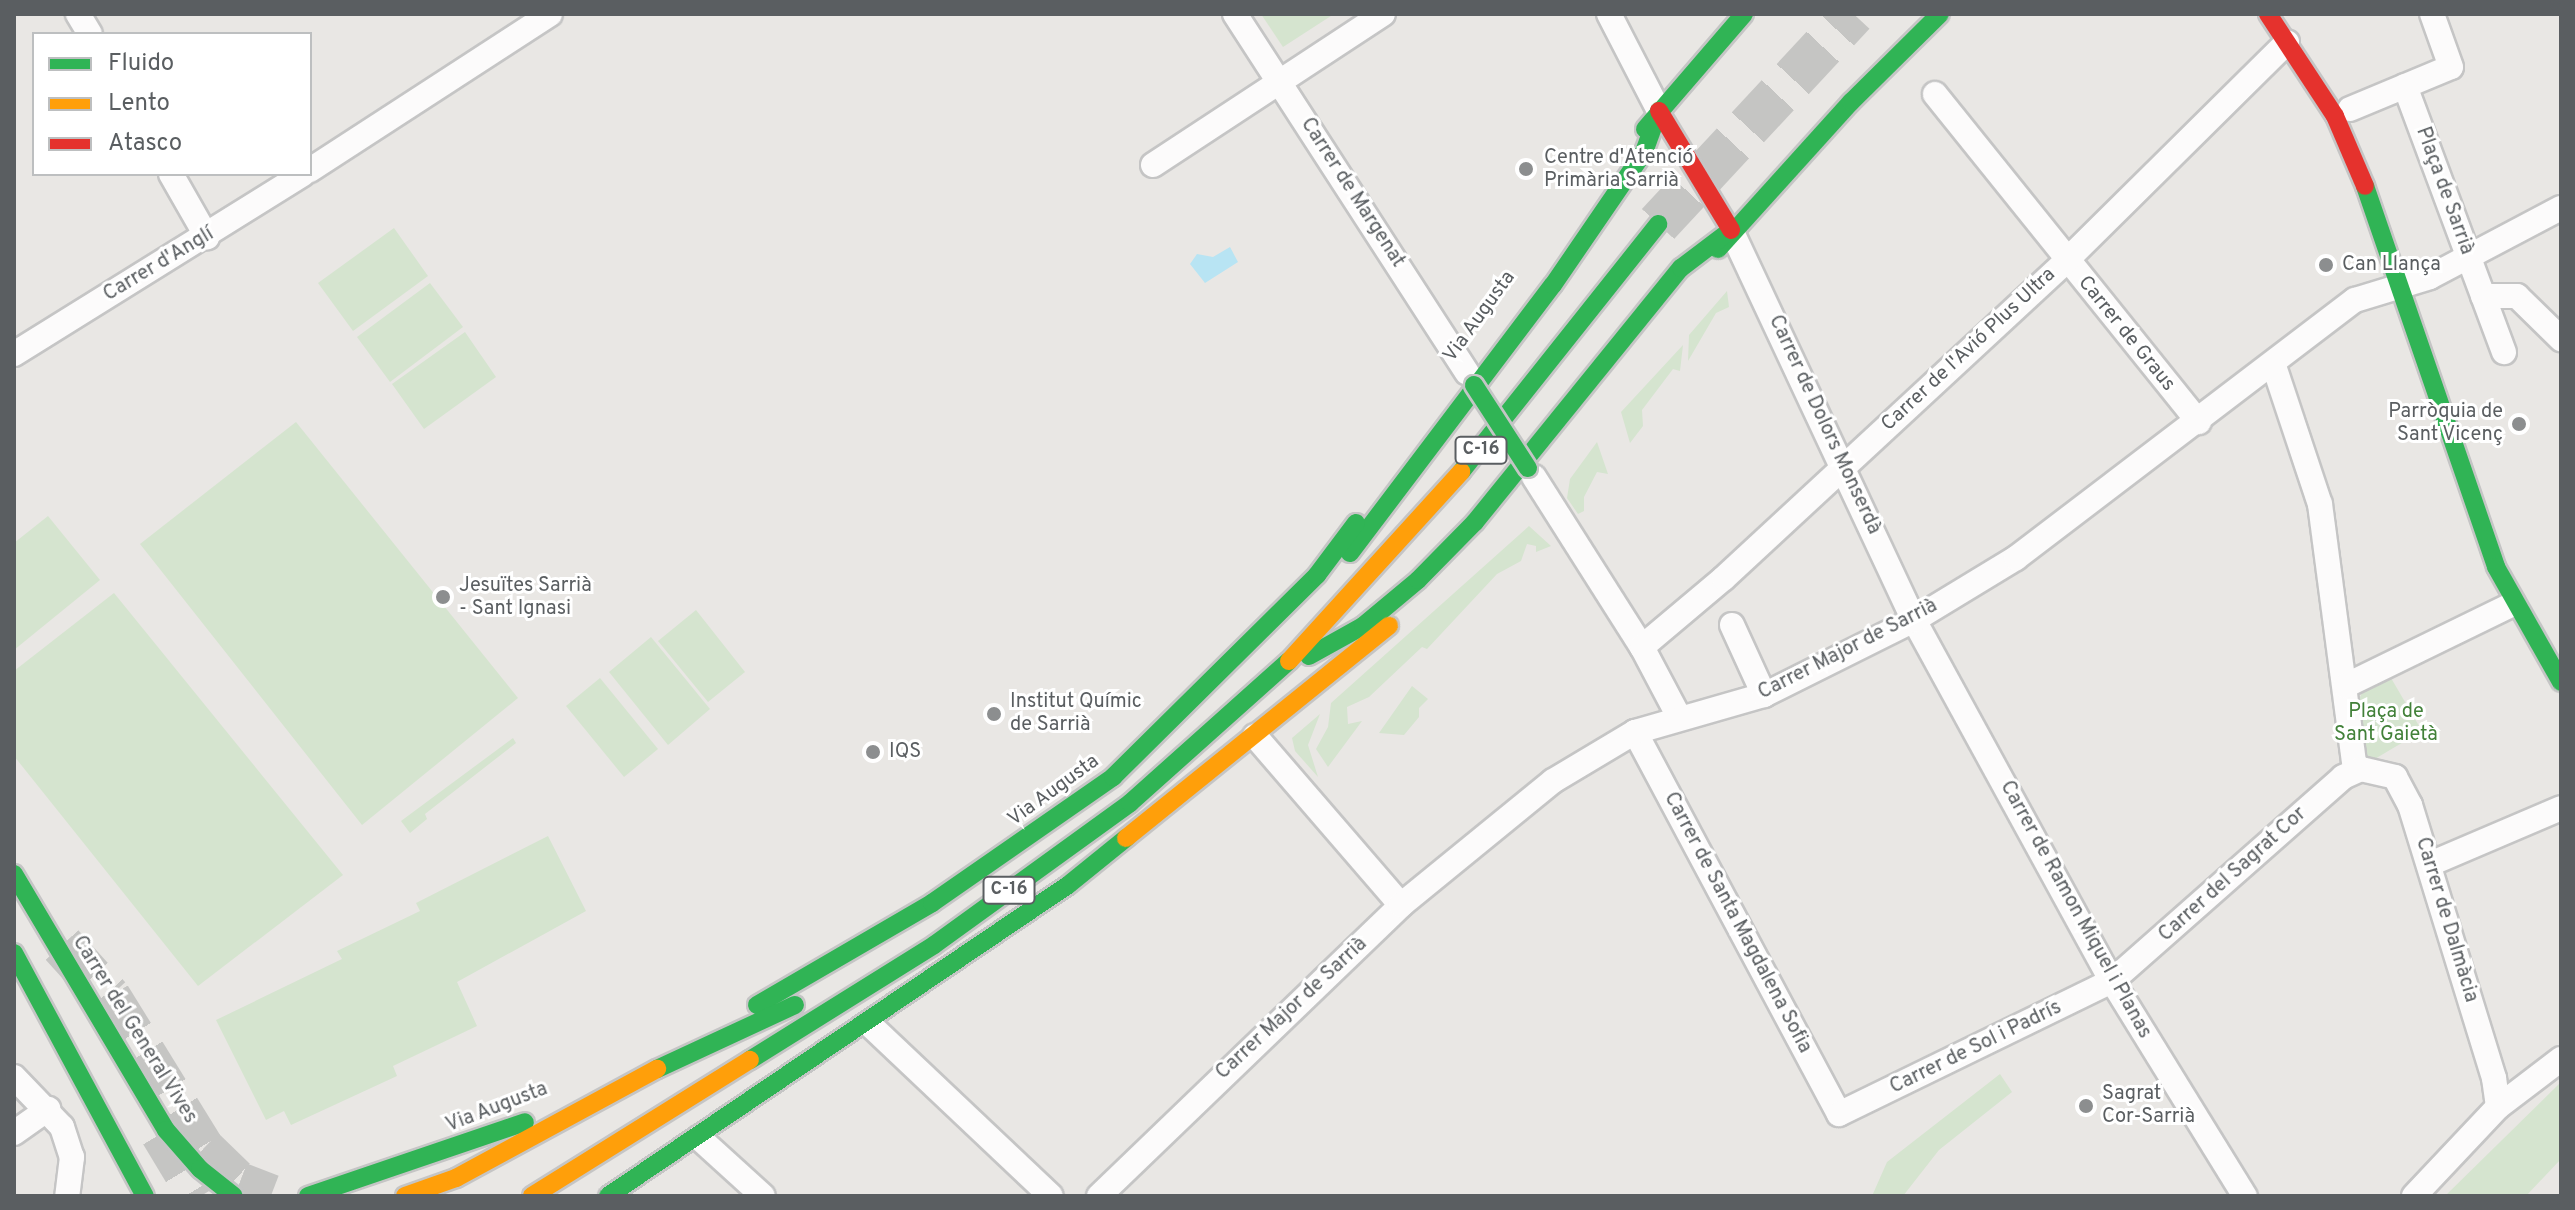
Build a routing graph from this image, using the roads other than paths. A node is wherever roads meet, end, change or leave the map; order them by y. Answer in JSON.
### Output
{"nodes":[{"id":1,"x":78,"y":14,"type":"edge"},
{"id":2,"x":550,"y":14,"type":"edge"},
{"id":3,"x":1235,"y":14,"type":"edge"},
{"id":4,"x":1383,"y":14,"type":"edge"},
{"id":5,"x":1609,"y":14,"type":"edge"},
{"id":6,"x":1744,"y":14,"type":"edge"},
{"id":7,"x":1940,"y":14,"type":"edge"},
{"id":8,"x":2268,"y":14,"type":"edge"},
{"id":9,"x":2432,"y":14,"type":"edge"},
{"id":10,"x":89,"y":32,"type":"edge"},
{"id":11,"x":2287,"y":42,"type":"junction"},
{"id":12,"x":1279,"y":80,"type":"junction"},
{"id":13,"x":2405,"y":86,"type":"junction"},
{"id":14,"x":1935,"y":94,"type":"dead end"},
{"id":15,"x":1659,"y":111,"type":"junction"},
{"id":16,"x":2343,"y":113,"type":"junction"},
{"id":17,"x":1153,"y":165,"type":"dead end"},
{"id":18,"x":312,"y":169,"type":"edge"},
{"id":19,"x":172,"y":176,"type":"edge"},
{"id":20,"x":300,"y":176,"type":"edge"},
{"id":21,"x":2561,"y":208,"type":"edge"},
{"id":22,"x":1658,"y":224,"type":"tunnel mouth"},
{"id":23,"x":1731,"y":230,"type":"junction"},
{"id":24,"x":207,"y":237,"type":"junction"},
{"id":25,"x":2468,"y":258,"type":"junction"},
{"id":26,"x":2066,"y":261,"type":"junction"},
{"id":27,"x":2401,"y":285,"type":"junction"},
{"id":28,"x":2483,"y":296,"type":"junction"},
{"id":29,"x":2561,"y":339,"type":"edge"},
{"id":30,"x":2504,"y":352,"type":"dead end"},
{"id":31,"x":14,"y":354,"type":"edge"},
{"id":32,"x":2274,"y":366,"type":"junction"},
{"id":33,"x":1470,"y":379,"type":"junction"},
{"id":34,"x":2199,"y":422,"type":"junction"},
{"id":35,"x":1845,"y":465,"type":"junction"},
{"id":36,"x":1531,"y":473,"type":"junction"},
{"id":37,"x":2513,"y":604,"type":"junction"},
{"id":38,"x":1914,"y":620,"type":"junction"},
{"id":39,"x":1732,"y":625,"type":"dead end"},
{"id":40,"x":1642,"y":647,"type":"junction"},
{"id":41,"x":2553,"y":649,"type":"edge"},
{"id":42,"x":1288,"y":662,"type":"junction"},
{"id":43,"x":2561,"y":682,"type":"edge"},
{"id":44,"x":2345,"y":686,"type":"junction"},
{"id":45,"x":1764,"y":695,"type":"junction"},
{"id":46,"x":1679,"y":717,"type":"junction"},
{"id":47,"x":1635,"y":732,"type":"junction"},
{"id":48,"x":1255,"y":736,"type":"junction"},
{"id":49,"x":2355,"y":770,"type":"junction"},
{"id":50,"x":2561,"y":808,"type":"edge"},
{"id":51,"x":2430,"y":864,"type":"junction"},
{"id":52,"x":14,"y":874,"type":"edge"},
{"id":53,"x":1401,"y":905,"type":"junction"},
{"id":54,"x":14,"y":953,"type":"edge"},
{"id":55,"x":877,"y":979,"type":"junction"},
{"id":56,"x":2112,"y":981,"type":"junction"},
{"id":57,"x":869,"y":1024,"type":"junction"},
{"id":58,"x":2561,"y":1059,"type":"edge"},
{"id":59,"x":14,"y":1077,"type":"edge"},
{"id":60,"x":2498,"y":1107,"type":"junction"},
{"id":61,"x":48,"y":1109,"type":"junction"},
{"id":62,"x":1839,"y":1114,"type":"joint"},
{"id":63,"x":14,"y":1133,"type":"edge"},
{"id":64,"x":699,"y":1138,"type":"junction"},
{"id":65,"x":67,"y":1196,"type":"edge"},
{"id":66,"x":145,"y":1196,"type":"edge"},
{"id":67,"x":234,"y":1196,"type":"edge"},
{"id":68,"x":308,"y":1196,"type":"edge"},
{"id":69,"x":405,"y":1196,"type":"edge"},
{"id":70,"x":532,"y":1196,"type":"edge"},
{"id":71,"x":608,"y":1196,"type":"edge"},
{"id":72,"x":763,"y":1196,"type":"edge"},
{"id":73,"x":1051,"y":1196,"type":"edge"},
{"id":74,"x":1099,"y":1196,"type":"edge"},
{"id":75,"x":2245,"y":1196,"type":"edge"},
{"id":76,"x":2414,"y":1196,"type":"edge"}],
"edges":[{"from":1,"to":10,"type":"street"},
{"from":2,"to":18,"type":"street"},
{"from":3,"to":12,"type":"street","name":"Carrer de Margenat"},
{"from":4,"to":12,"type":"street"},
{"from":5,"to":15,"type":"street"},
{"from":6,"to":15,"type":"main road","name":"Via Augusta"},
{"from":7,"to":23,"type":"main road"},
{"from":8,"to":11,"type":"main road"},
{"from":9,"to":13,"type":"street"},
{"from":11,"to":16,"type":"main road"},
{"from":11,"to":26,"type":"street","name":"Carrer de l'Avió Plus Ultra"},
{"from":12,"to":17,"type":"street"},
{"from":12,"to":33,"type":"street","name":"Carrer de Margenat"},
{"from":13,"to":16,"type":"street"},
{"from":13,"to":25,"type":"street","name":"Plaça de Sarrià"},
{"from":14,"to":26,"type":"street","name":"Carrer de Graus"},
{"from":15,"to":23,"type":"main road"},
{"from":15,"to":33,"type":"main road","name":"Via Augusta"},
{"from":15,"to":42,"type":"main road"},
{"from":16,"to":27,"type":"main road"},
{"from":19,"to":24,"type":"street"},
{"from":20,"to":24,"type":"street","name":"Carrer d'Anglí"},
{"from":21,"to":25,"type":"street","name":"Carrer Major de Sarrià"},
{"from":22,"to":42,"type":"main road","number":"C-16"},
{"from":23,"to":35,"type":"street","name":"Carrer de Dolors Monserdà"},
{"from":23,"to":36,"type":"main road"},
{"from":23,"to":42,"type":"main road"},
{"from":24,"to":31,"type":"street","name":"Carrer d'Anglí"},
{"from":25,"to":27,"type":"street","name":"Carrer Major de Sarrià"},
{"from":25,"to":28,"type":"street","name":"Plaça de Sarrià"},
{"from":26,"to":34,"type":"street","name":"Carrer de Graus"},
{"from":26,"to":35,"type":"street","name":"Carrer de l'Avió Plus Ultra"},
{"from":27,"to":32,"type":"street","name":"Carrer Major de Sarrià"},
{"from":27,"to":37,"type":"main road"},
{"from":28,"to":29,"type":"street"},
{"from":28,"to":30,"type":"street","name":"Plaça de Sarrià"},
{"from":32,"to":34,"type":"street","name":"Carrer Major de Sarrià"},
{"from":32,"to":44,"type":"street"},
{"from":33,"to":36,"type":"main road","bridge":true},
{"from":33,"to":68,"type":"main road","name":"Via Augusta"},
{"from":34,"to":38,"type":"street","name":"Carrer Major de Sarrià"},
{"from":35,"to":38,"type":"street","name":"Carrer de Dolors Monserdà"},
{"from":35,"to":40,"type":"street","name":"Carrer de l'Avió Plus Ultra"},
{"from":36,"to":40,"type":"street"},
{"from":36,"to":48,"type":"main road"},
{"from":37,"to":41,"type":"main road"},
{"from":37,"to":44,"type":"street"},
{"from":38,"to":45,"type":"street","name":"Carrer Major de Sarrià"},
{"from":38,"to":56,"type":"street","name":"Carrer de Ramon Miquel i Planas"},
{"from":39,"to":45,"type":"street"},
{"from":40,"to":46,"type":"street"},
{"from":41,"to":43,"type":"main road"},
{"from":42,"to":55,"type":"main road","number":"C-16"},
{"from":44,"to":49,"type":"street"},
{"from":45,"to":46,"type":"street","name":"Carrer Major de Sarrià"},
{"from":46,"to":47,"type":"street","name":"Carrer Major de Sarrià"},
{"from":47,"to":53,"type":"street","name":"Carrer Major de Sarrià"},
{"from":47,"to":62,"type":"street","name":"Carrer de Santa Magdalena Sofia"},
{"from":48,"to":53,"type":"street"},
{"from":48,"to":57,"type":"main road"},
{"from":49,"to":51,"type":"street","name":"Carrer de Dalmàcia"},
{"from":49,"to":56,"type":"street","name":"Carrer del Sagrat Cor"},
{"from":50,"to":51,"type":"street"},
{"from":51,"to":60,"type":"street","name":"Carrer de Dalmàcia"},
{"from":52,"to":67,"type":"main road","name":"Carrer del General Vives"},
{"from":53,"to":74,"type":"street","name":"Carrer Major de Sarrià"},
{"from":54,"to":66,"type":"main road"},
{"from":55,"to":69,"type":"main road"},
{"from":55,"to":70,"type":"main road","number":"C-16"},
{"from":56,"to":62,"type":"street","name":"Carrer de Sol i Padrís"},
{"from":56,"to":75,"type":"street","name":"Carrer de Ramon Miquel i Planas"},
{"from":57,"to":64,"type":"main road"},
{"from":57,"to":73,"type":"street"},
{"from":58,"to":60,"type":"street"},
{"from":59,"to":61,"type":"street"},
{"from":60,"to":76,"type":"street"},
{"from":61,"to":63,"type":"street"},
{"from":61,"to":65,"type":"street"},
{"from":64,"to":71,"type":"main road"},
{"from":64,"to":72,"type":"street"}]}
